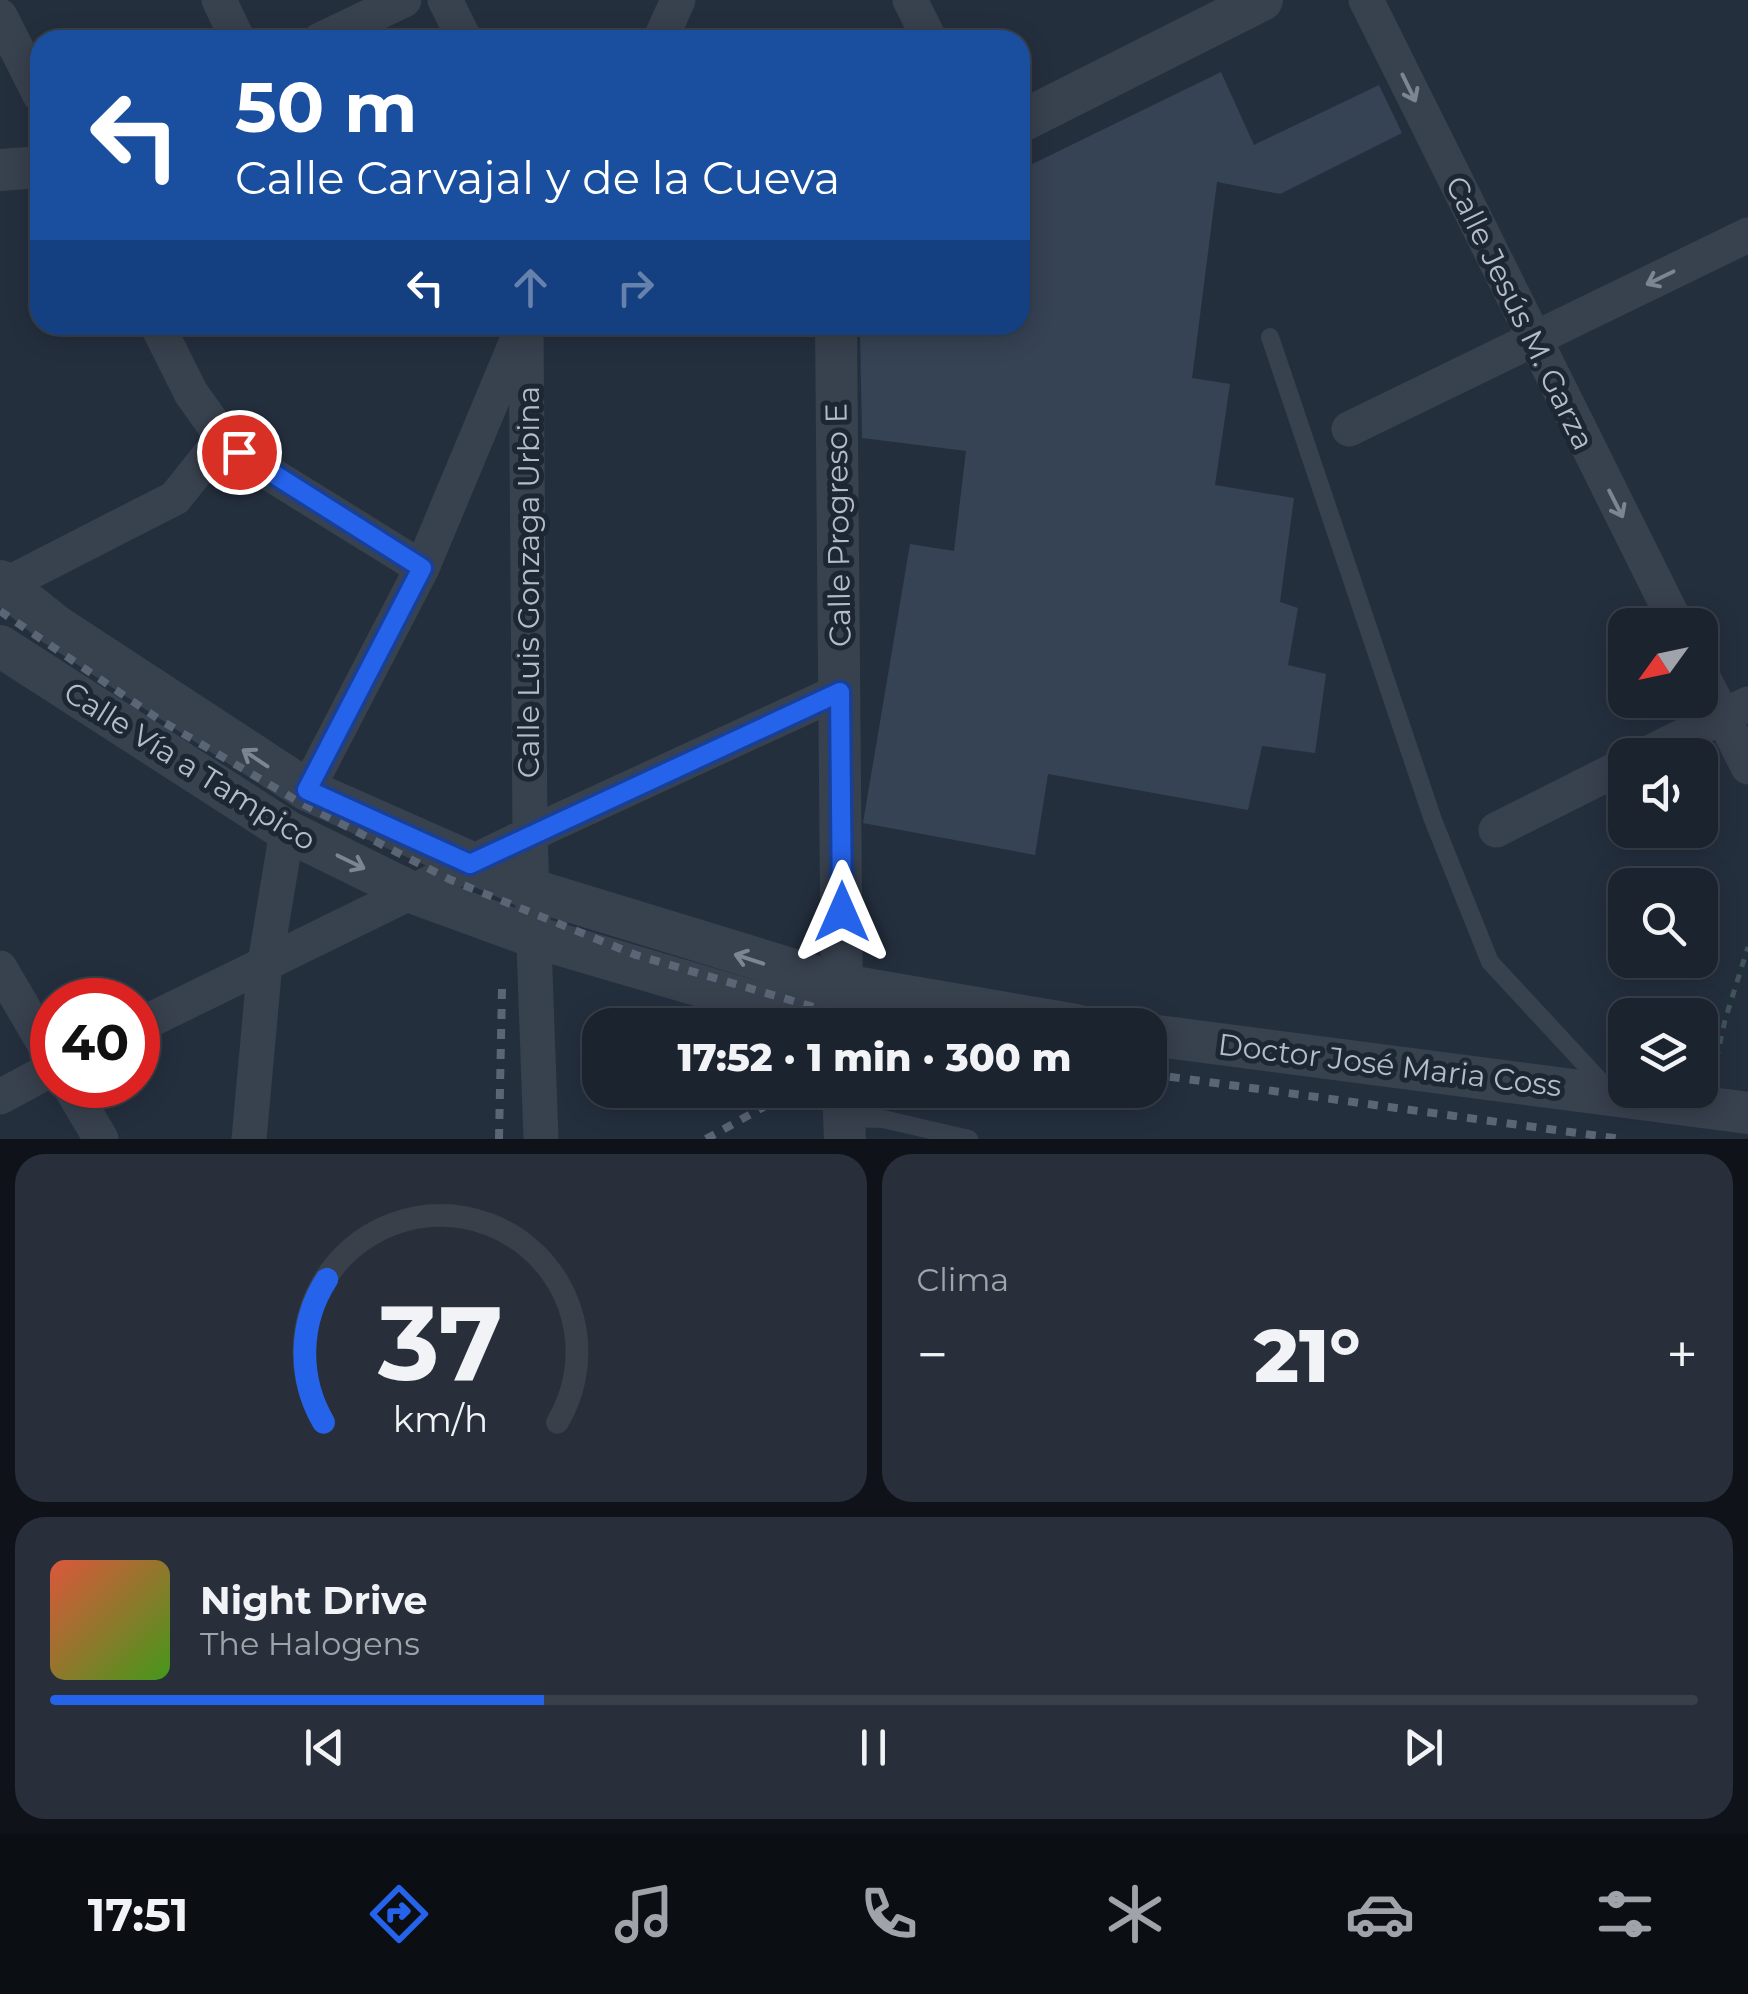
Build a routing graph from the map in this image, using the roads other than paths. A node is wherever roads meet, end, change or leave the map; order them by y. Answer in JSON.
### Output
{"nodes":[{"id":1,"x":219,"y":0,"type":"edge"},
{"id":2,"x":404,"y":0,"type":"edge"},
{"id":3,"x":445,"y":0,"type":"edge"},
{"id":4,"x":678,"y":0,"type":"edge"},
{"id":5,"x":910,"y":0,"type":"edge"},
{"id":6,"x":1262,"y":0,"type":"edge"},
{"id":7,"x":1366,"y":0,"type":"edge"},
{"id":8,"x":0,"y":16,"type":"edge"},
{"id":9,"x":233,"y":30,"type":"edge"},
{"id":10,"x":341,"y":30,"type":"edge"},
{"id":11,"x":460,"y":30,"type":"edge"},
{"id":12,"x":664,"y":30,"type":"edge"},
{"id":13,"x":925,"y":30,"type":"edge"},
{"id":14,"x":30,"y":74,"type":"edge"},
{"id":15,"x":1030,"y":117,"type":"edge"},
{"id":16,"x":30,"y":167,"type":"edge"},
{"id":17,"x":0,"y":170,"type":"edge"},
{"id":18,"x":1748,"y":235,"type":"edge"},
{"id":19,"x":162,"y":335,"type":"edge"},
{"id":20,"x":521,"y":335,"type":"edge"},
{"id":21,"x":525,"y":335,"type":"edge"},
{"id":22,"x":836,"y":335,"type":"edge"},
{"id":23,"x":1270,"y":337,"type":"dead end"},
{"id":24,"x":1533,"y":340,"type":"junction"},
{"id":25,"x":1349,"y":429,"type":"dead end"},
{"id":26,"x":223,"y":438,"type":"junction"},
{"id":27,"x":422,"y":568,"type":"junction"},
{"id":28,"x":2,"y":583,"type":"edge"},
{"id":29,"x":1668,"y":608,"type":"edge"},
{"id":30,"x":0,"y":646,"type":"edge"},
{"id":31,"x":1718,"y":691,"type":"edge"},
{"id":32,"x":840,"y":692,"type":"junction"},
{"id":33,"x":1735,"y":710,"type":"edge"},
{"id":34,"x":1679,"y":738,"type":"edge"},
{"id":35,"x":1748,"y":767,"type":"edge"},
{"id":36,"x":1608,"y":774,"type":"edge"},
{"id":37,"x":307,"y":790,"type":"junction"},
{"id":38,"x":1496,"y":830,"type":"dead end"},
{"id":39,"x":287,"y":831,"type":"junction"},
{"id":40,"x":530,"y":834,"type":"junction"},
{"id":41,"x":470,"y":864,"type":"junction"},
{"id":42,"x":533,"y":890,"type":"junction"},
{"id":43,"x":411,"y":892,"type":"junction"},
{"id":44,"x":534,"y":937,"type":"junction"},
{"id":45,"x":265,"y":963,"type":"junction"},
{"id":46,"x":0,"y":968,"type":"edge"},
{"id":47,"x":776,"y":1008,"type":"edge"},
{"id":48,"x":834,"y":1008,"type":"edge"},
{"id":49,"x":842,"y":1008,"type":"edge"},
{"id":50,"x":160,"y":1015,"type":"edge"},
{"id":51,"x":30,"y":1019,"type":"edge"},
{"id":52,"x":1167,"y":1037,"type":"edge"},
{"id":53,"x":30,"y":1081,"type":"edge"},
{"id":54,"x":1608,"y":1090,"type":"edge"},
{"id":55,"x":1608,"y":1093,"type":"edge"},
{"id":56,"x":0,"y":1097,"type":"edge"},
{"id":57,"x":83,"y":1108,"type":"edge"},
{"id":58,"x":844,"y":1116,"type":"edge"},
{"id":59,"x":102,"y":1139,"type":"edge"},
{"id":60,"x":249,"y":1139,"type":"edge"},
{"id":61,"x":541,"y":1139,"type":"edge"},
{"id":62,"x":969,"y":1139,"type":"edge"}],
"edges":[{"from":1,"to":9,"type":"street"},
{"from":2,"to":10,"type":"street"},
{"from":3,"to":11,"type":"street"},
{"from":4,"to":12,"type":"street"},
{"from":5,"to":13,"type":"street"},
{"from":6,"to":15,"type":"street"},
{"from":7,"to":24,"type":"street","name":"Calle Jesús M. Garza","one_way":true},
{"from":8,"to":14,"type":"street"},
{"from":16,"to":17,"type":"street"},
{"from":18,"to":24,"type":"street","one_way":true},
{"from":19,"to":26,"type":"street"},
{"from":20,"to":27,"type":"street"},
{"from":21,"to":40,"type":"street","name":"Calle Luis Gonzaga Urbina"},
{"from":22,"to":32,"type":"street","name":"Calle Progreso E"},
{"from":23,"to":54,"type":"lane"},
{"from":24,"to":25,"type":"street"},
{"from":24,"to":29,"type":"street","name":"Calle Jesús M. Garza","one_way":true},
{"from":26,"to":27,"type":"street"},
{"from":26,"to":28,"type":"street"},
{"from":27,"to":37,"type":"street"},
{"from":37,"to":28,"type":"street","name":"Calle Vía a Tampico","one_way":true},
{"from":30,"to":39,"type":"street","name":"Calle Vía a Tampico"},
{"from":31,"to":33,"type":"street"},
{"from":32,"to":40,"type":"street"},
{"from":32,"to":49,"type":"street","name":"Calle Progreso E"},
{"from":33,"to":34,"type":"street"},
{"from":33,"to":35,"type":"street"},
{"from":36,"to":38,"type":"street"},
{"from":37,"to":41,"type":"street","name":"Calle Vía a Tampico"},
{"from":39,"to":43,"type":"street","name":"Calle Vía a Tampico","one_way":true},
{"from":39,"to":45,"type":"street"},
{"from":40,"to":41,"type":"street"},
{"from":40,"to":42,"type":"street","name":"Calle Luis Gonzaga Urbina"},
{"from":41,"to":42,"type":"street","name":"Calle Vía a Tampico"},
{"from":41,"to":43,"type":"street"},
{"from":42,"to":44,"type":"street","name":"Calle Luis Gonzaga Urbina"},
{"from":48,"to":42,"type":"street","name":"Calle Vía a Tampico","one_way":true},
{"from":43,"to":44,"type":"street","name":"Calle Vía a Tampico"},
{"from":43,"to":45,"type":"street"},
{"from":44,"to":47,"type":"street","name":"Calle Vía a Tampico"},
{"from":44,"to":61,"type":"street","name":"Calle Luis Gonzaga Urbina"},
{"from":45,"to":50,"type":"street"},
{"from":45,"to":60,"type":"street"},
{"from":46,"to":51,"type":"street"},
{"from":52,"to":55,"type":"street","name":"Doctor José Maria Coss"},
{"from":53,"to":56,"type":"street"},
{"from":57,"to":59,"type":"street"},
{"from":58,"to":62,"type":"lane"}]}
